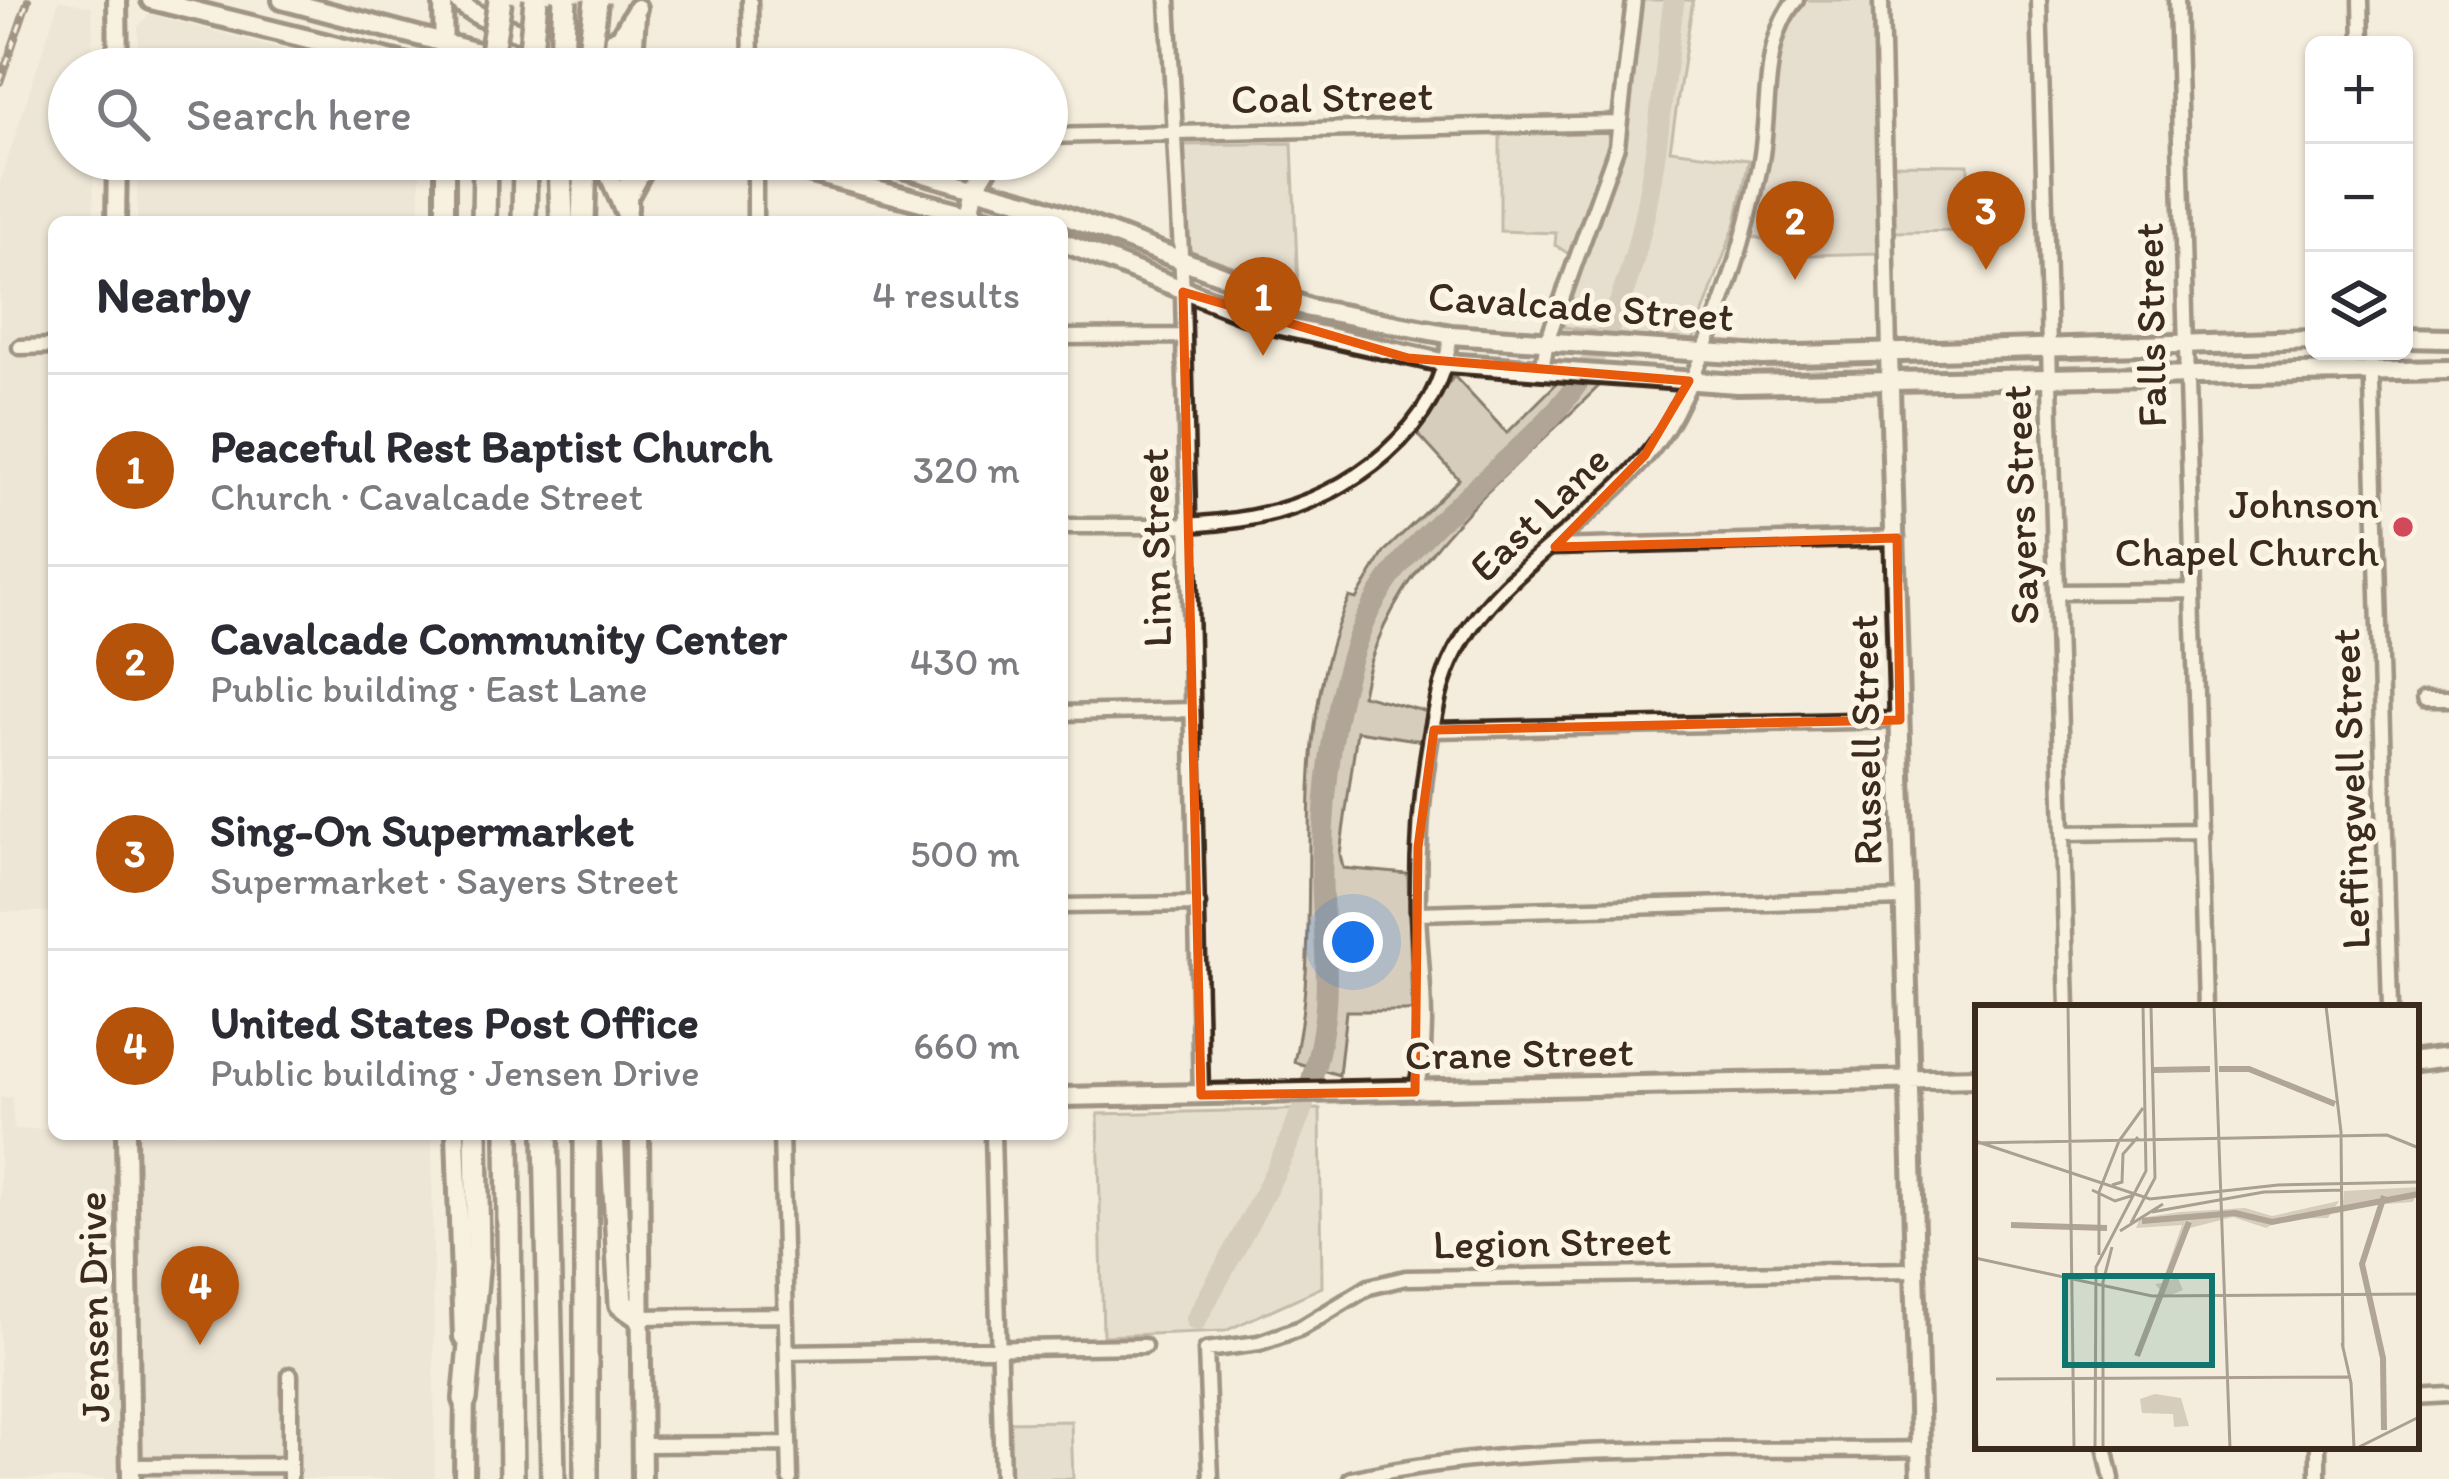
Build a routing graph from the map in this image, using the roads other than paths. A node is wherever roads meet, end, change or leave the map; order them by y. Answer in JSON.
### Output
{"nodes":[{"id":1,"x":117,"y":0,"type":"edge"},
{"id":2,"x":151,"y":0,"type":"edge"},
{"id":3,"x":443,"y":0,"type":"edge"},
{"id":4,"x":457,"y":0,"type":"edge"},
{"id":5,"x":496,"y":0,"type":"edge"},
{"id":6,"x":536,"y":0,"type":"edge"},
{"id":7,"x":566,"y":0,"type":"edge"},
{"id":8,"x":750,"y":0,"type":"edge"},
{"id":9,"x":1168,"y":0,"type":"edge"},
{"id":10,"x":1634,"y":0,"type":"edge"},
{"id":11,"x":1796,"y":0,"type":"edge"},
{"id":12,"x":1882,"y":0,"type":"edge"},
{"id":13,"x":2039,"y":0,"type":"edge"},
{"id":14,"x":2176,"y":0,"type":"edge"},
{"id":15,"x":2361,"y":0,"type":"edge"},
{"id":16,"x":288,"y":1,"type":"edge"},
{"id":17,"x":597,"y":1,"type":"edge"},
{"id":18,"x":638,"y":4,"type":"edge"},
{"id":19,"x":287,"y":30,"type":"junction"},
{"id":20,"x":634,"y":34,"type":"junction"},
{"id":21,"x":2362,"y":36,"type":"edge"},
{"id":22,"x":443,"y":42,"type":"junction"},
{"id":23,"x":118,"y":48,"type":"edge"},
{"id":24,"x":353,"y":48,"type":"edge"},
{"id":25,"x":443,"y":48,"type":"edge"},
{"id":26,"x":465,"y":48,"type":"edge"},
{"id":27,"x":492,"y":48,"type":"edge"},
{"id":28,"x":531,"y":48,"type":"edge"},
{"id":29,"x":563,"y":48,"type":"edge"},
{"id":30,"x":591,"y":48,"type":"edge"},
{"id":31,"x":633,"y":48,"type":"edge"},
{"id":32,"x":640,"y":48,"type":"edge"},
{"id":33,"x":751,"y":48,"type":"edge"},
{"id":34,"x":1619,"y":123,"type":"junction"},
{"id":35,"x":1172,"y":134,"type":"junction"},
{"id":36,"x":1068,"y":136,"type":"edge"},
{"id":37,"x":117,"y":180,"type":"edge"},
{"id":38,"x":445,"y":180,"type":"edge"},
{"id":39,"x":484,"y":180,"type":"edge"},
{"id":40,"x":524,"y":180,"type":"edge"},
{"id":41,"x":560,"y":180,"type":"edge"},
{"id":42,"x":586,"y":180,"type":"edge"},
{"id":43,"x":611,"y":180,"type":"edge"},
{"id":44,"x":628,"y":180,"type":"edge"},
{"id":45,"x":638,"y":180,"type":"edge"},
{"id":46,"x":756,"y":180,"type":"edge"},
{"id":47,"x":838,"y":180,"type":"edge"},
{"id":48,"x":946,"y":180,"type":"edge"},
{"id":49,"x":980,"y":180,"type":"edge"},
{"id":50,"x":975,"y":188,"type":"junction"},
{"id":51,"x":628,"y":198,"type":"junction"},
{"id":52,"x":968,"y":214,"type":"junction"},
{"id":53,"x":116,"y":216,"type":"edge"},
{"id":54,"x":446,"y":216,"type":"edge"},
{"id":55,"x":484,"y":216,"type":"edge"},
{"id":56,"x":524,"y":216,"type":"edge"},
{"id":57,"x":562,"y":216,"type":"edge"},
{"id":58,"x":584,"y":216,"type":"edge"},
{"id":59,"x":626,"y":216,"type":"edge"},
{"id":60,"x":628,"y":216,"type":"edge"},
{"id":61,"x":755,"y":216,"type":"edge"},
{"id":62,"x":975,"y":216,"type":"edge"},
{"id":63,"x":1064,"y":216,"type":"edge"},
{"id":64,"x":1068,"y":218,"type":"edge"},
{"id":65,"x":1068,"y":244,"type":"edge"},
{"id":66,"x":1181,"y":262,"type":"junction"},
{"id":67,"x":1183,"y":292,"type":"junction"},
{"id":68,"x":1311,"y":308,"type":"junction"},
{"id":69,"x":1305,"y":333,"type":"junction"},
{"id":70,"x":1451,"y":335,"type":"junction"},
{"id":71,"x":1184,"y":337,"type":"junction"},
{"id":72,"x":1068,"y":338,"type":"edge"},
{"id":73,"x":2413,"y":338,"type":"edge"},
{"id":74,"x":2449,"y":339,"type":"edge"},
{"id":75,"x":2305,"y":340,"type":"edge"},
{"id":76,"x":1547,"y":341,"type":"junction"},
{"id":77,"x":2182,"y":343,"type":"junction"},
{"id":78,"x":48,"y":346,"type":"edge"},
{"id":79,"x":20,"y":347,"type":"dead end"},
{"id":80,"x":2048,"y":348,"type":"junction"},
{"id":81,"x":1702,"y":352,"type":"junction"},
{"id":82,"x":1889,"y":353,"type":"junction"},
{"id":83,"x":2370,"y":360,"type":"edge"},
{"id":84,"x":1446,"y":363,"type":"junction"},
{"id":85,"x":1543,"y":370,"type":"junction"},
{"id":86,"x":2449,"y":370,"type":"edge"},
{"id":87,"x":2183,"y":374,"type":"junction"},
{"id":88,"x":2046,"y":376,"type":"junction"},
{"id":89,"x":1689,"y":382,"type":"junction"},
{"id":90,"x":1890,"y":382,"type":"junction"},
{"id":91,"x":1187,"y":525,"type":"junction"},
{"id":92,"x":1068,"y":526,"type":"edge"},
{"id":93,"x":1897,"y":538,"type":"junction"},
{"id":94,"x":1550,"y":548,"type":"junction"},
{"id":95,"x":2193,"y":590,"type":"junction"},
{"id":96,"x":2056,"y":592,"type":"junction"},
{"id":97,"x":2424,"y":699,"type":"dead end"},
{"id":98,"x":2449,"y":699,"type":"edge"},
{"id":99,"x":1192,"y":710,"type":"junction"},
{"id":100,"x":1068,"y":713,"type":"edge"},
{"id":101,"x":1900,"y":720,"type":"junction"},
{"id":102,"x":1434,"y":730,"type":"junction"},
{"id":103,"x":2200,"y":831,"type":"junction"},
{"id":104,"x":2065,"y":832,"type":"junction"},
{"id":105,"x":1904,"y":899,"type":"junction"},
{"id":106,"x":1198,"y":904,"type":"junction"},
{"id":107,"x":1068,"y":906,"type":"edge"},
{"id":108,"x":1418,"y":913,"type":"junction"},
{"id":109,"x":2068,"y":1005,"type":"edge"},
{"id":110,"x":2205,"y":1005,"type":"edge"},
{"id":111,"x":2390,"y":1005,"type":"edge"},
{"id":112,"x":2449,"y":1057,"type":"edge"},
{"id":113,"x":2419,"y":1061,"type":"edge"},
{"id":114,"x":1975,"y":1078,"type":"edge"},
{"id":115,"x":1911,"y":1079,"type":"junction"},
{"id":116,"x":1415,"y":1092,"type":"junction"},
{"id":117,"x":1201,"y":1095,"type":"junction"},
{"id":118,"x":1068,"y":1097,"type":"edge"},
{"id":119,"x":126,"y":1140,"type":"edge"},
{"id":120,"x":455,"y":1140,"type":"edge"},
{"id":121,"x":476,"y":1140,"type":"edge"},
{"id":122,"x":508,"y":1140,"type":"edge"},
{"id":123,"x":546,"y":1140,"type":"edge"},
{"id":124,"x":586,"y":1140,"type":"edge"},
{"id":125,"x":612,"y":1140,"type":"edge"},
{"id":126,"x":638,"y":1140,"type":"edge"},
{"id":127,"x":781,"y":1140,"type":"edge"},
{"id":128,"x":993,"y":1140,"type":"edge"},
{"id":129,"x":545,"y":1167,"type":"junction"},
{"id":130,"x":1915,"y":1270,"type":"junction"},
{"id":131,"x":785,"y":1315,"type":"junction"},
{"id":132,"x":640,"y":1317,"type":"junction"},
{"id":133,"x":1144,"y":1346,"type":"dead end"},
{"id":134,"x":996,"y":1348,"type":"junction"},
{"id":135,"x":787,"y":1352,"type":"junction"},
{"id":136,"x":290,"y":1376,"type":"dead end"},
{"id":137,"x":2449,"y":1395,"type":"edge"},
{"id":138,"x":2419,"y":1397,"type":"edge"},
{"id":139,"x":465,"y":1399,"type":"junction"},
{"id":140,"x":789,"y":1444,"type":"junction"},
{"id":141,"x":641,"y":1445,"type":"junction"},
{"id":142,"x":2106,"y":1449,"type":"edge"},
{"id":143,"x":1921,"y":1450,"type":"junction"},
{"id":144,"x":290,"y":1472,"type":"edge"},
{"id":145,"x":131,"y":1473,"type":"edge"},
{"id":146,"x":464,"y":1479,"type":"edge"},
{"id":147,"x":512,"y":1479,"type":"edge"},
{"id":148,"x":543,"y":1479,"type":"edge"},
{"id":149,"x":553,"y":1479,"type":"edge"},
{"id":150,"x":586,"y":1479,"type":"edge"},
{"id":151,"x":642,"y":1479,"type":"edge"},
{"id":152,"x":790,"y":1479,"type":"edge"},
{"id":153,"x":1002,"y":1479,"type":"edge"},
{"id":154,"x":1210,"y":1479,"type":"edge"},
{"id":155,"x":1351,"y":1479,"type":"edge"},
{"id":156,"x":1921,"y":1479,"type":"edge"},
{"id":157,"x":2112,"y":1479,"type":"edge"}],
"edges":[{"from":1,"to":23,"type":"main road"},
{"from":2,"to":19,"type":"main road"},
{"from":3,"to":22,"type":"main road"},
{"from":4,"to":18,"type":"main road"},
{"from":5,"to":27,"type":"highway","bridge":true},
{"from":6,"to":28,"type":"highway","bridge":true},
{"from":7,"to":29,"type":"highway","bridge":true},
{"from":8,"to":33,"type":"street"},
{"from":9,"to":35,"type":"street","name":"Linn Street"},
{"from":10,"to":34,"type":"street"},
{"from":11,"to":81,"type":"street","name":"East Lane"},
{"from":12,"to":82,"type":"street","name":"Russell Street"},
{"from":13,"to":80,"type":"street","name":"Sayers Street"},
{"from":14,"to":77,"type":"street","name":"Falls Street"},
{"from":15,"to":21,"type":"street"},
{"from":16,"to":19,"type":"main road"},
{"from":16,"to":22,"type":"main road"},
{"from":17,"to":30,"type":"highway","bridge":true},
{"from":18,"to":20,"type":"main road"},
{"from":19,"to":24,"type":"main road"},
{"from":20,"to":31,"type":"main road"},
{"from":20,"to":32,"type":"main road"},
{"from":22,"to":25,"type":"main road"},
{"from":22,"to":26,"type":"main road"},
{"from":34,"to":35,"type":"street","name":"Coal Street"},
{"from":34,"to":76,"type":"street"},
{"from":35,"to":36,"type":"street","name":"Coal Street"},
{"from":35,"to":66,"type":"street","name":"Linn Street"},
{"from":37,"to":53,"type":"main road"},
{"from":38,"to":54,"type":"main road"},
{"from":39,"to":55,"type":"highway"},
{"from":40,"to":56,"type":"highway"},
{"from":41,"to":57,"type":"highway"},
{"from":42,"to":58,"type":"highway"},
{"from":43,"to":59,"type":"main road"},
{"from":44,"to":51,"type":"main road"},
{"from":45,"to":51,"type":"main road"},
{"from":46,"to":61,"type":"street"},
{"from":47,"to":52,"type":"main road"},
{"from":48,"to":50,"type":"main road","name":"Cavalcade Street"},
{"from":49,"to":50,"type":"main road"},
{"from":50,"to":52,"type":"main road"},
{"from":50,"to":63,"type":"main road","name":"Cavalcade Street"},
{"from":51,"to":60,"type":"main road"},
{"from":52,"to":62,"type":"main road"},
{"from":64,"to":66,"type":"main road","name":"Cavalcade Street"},
{"from":65,"to":67,"type":"main road","name":"Cavalcade Street"},
{"from":66,"to":67,"type":"street","name":"Linn Street"},
{"from":66,"to":68,"type":"main road","name":"Cavalcade Street"},
{"from":67,"to":69,"type":"main road","name":"Cavalcade Street"},
{"from":67,"to":71,"type":"street","name":"Linn Street"},
{"from":68,"to":69,"type":"main road"},
{"from":68,"to":70,"type":"main road","name":"Cavalcade Street"},
{"from":69,"to":84,"type":"main road","name":"Cavalcade Street"},
{"from":70,"to":76,"type":"main road","name":"Cavalcade Street"},
{"from":70,"to":84,"type":"street"},
{"from":71,"to":72,"type":"street"},
{"from":71,"to":91,"type":"street","name":"Linn Street"},
{"from":73,"to":74,"type":"main road"},
{"from":75,"to":77,"type":"main road","name":"Cavalcade Street"},
{"from":76,"to":81,"type":"main road","name":"Cavalcade Street"},
{"from":76,"to":85,"type":"street"},
{"from":77,"to":80,"type":"main road","name":"Cavalcade Street"},
{"from":77,"to":87,"type":"street","name":"Falls Street"},
{"from":78,"to":79,"type":"street"},
{"from":80,"to":82,"type":"main road","name":"Cavalcade Street"},
{"from":80,"to":88,"type":"street","name":"Sayers Street"},
{"from":81,"to":82,"type":"main road","name":"Cavalcade Street"},
{"from":81,"to":89,"type":"street","name":"East Lane"},
{"from":82,"to":90,"type":"main road","name":"Russell Street"},
{"from":83,"to":86,"type":"main road","name":"Cavalcade Street"},
{"from":83,"to":87,"type":"main road","name":"Cavalcade Street"},
{"from":83,"to":111,"type":"street","name":"Leffingwell Street"},
{"from":84,"to":85,"type":"main road","name":"Cavalcade Street"},
{"from":84,"to":91,"type":"street"},
{"from":85,"to":89,"type":"main road","name":"Cavalcade Street"},
{"from":87,"to":88,"type":"main road","name":"Cavalcade Street"},
{"from":87,"to":95,"type":"street","name":"Falls Street"},
{"from":88,"to":90,"type":"main road","name":"Cavalcade Street"},
{"from":88,"to":96,"type":"street","name":"Sayers Street"},
{"from":89,"to":90,"type":"main road","name":"Cavalcade Street"},
{"from":89,"to":94,"type":"street","name":"East Lane"},
{"from":90,"to":93,"type":"main road","name":"Russell Street"},
{"from":91,"to":92,"type":"street"},
{"from":91,"to":99,"type":"street","name":"Linn Street"},
{"from":93,"to":94,"type":"street"},
{"from":93,"to":101,"type":"main road","name":"Russell Street"},
{"from":94,"to":102,"type":"street","name":"East Lane"},
{"from":95,"to":96,"type":"street"},
{"from":95,"to":103,"type":"street","name":"Falls Street"},
{"from":96,"to":104,"type":"street","name":"Sayers Street"},
{"from":97,"to":98,"type":"street"},
{"from":99,"to":100,"type":"street"},
{"from":99,"to":106,"type":"street","name":"Linn Street"},
{"from":101,"to":102,"type":"street"},
{"from":101,"to":105,"type":"main road","name":"Russell Street"},
{"from":102,"to":108,"type":"street","name":"East Lane"},
{"from":103,"to":104,"type":"street"},
{"from":103,"to":110,"type":"street","name":"Falls Street"},
{"from":104,"to":109,"type":"street","name":"Sayers Street"},
{"from":105,"to":108,"type":"street"},
{"from":105,"to":115,"type":"main road","name":"Russell Street"},
{"from":106,"to":107,"type":"street"},
{"from":106,"to":117,"type":"street","name":"Linn Street"},
{"from":108,"to":116,"type":"street","name":"East Lane"},
{"from":112,"to":113,"type":"main road"},
{"from":114,"to":115,"type":"main road","name":"Crane Street"},
{"from":115,"to":116,"type":"main road","name":"Crane Street"},
{"from":115,"to":130,"type":"main road","name":"Russell Street"},
{"from":116,"to":117,"type":"main road","name":"Crane Street"},
{"from":117,"to":118,"type":"main road","name":"Crane Street"},
{"from":119,"to":145,"type":"main road","name":"Jensen Drive"},
{"from":120,"to":139,"type":"main road"},
{"from":121,"to":139,"type":"highway"},
{"from":122,"to":147,"type":"highway"},
{"from":123,"to":129,"type":"highway"},
{"from":124,"to":150,"type":"highway"},
{"from":125,"to":132,"type":"highway"},
{"from":126,"to":132,"type":"main road"},
{"from":127,"to":131,"type":"street"},
{"from":128,"to":134,"type":"street"},
{"from":129,"to":148,"type":"highway"},
{"from":129,"to":149,"type":"highway"},
{"from":130,"to":143,"type":"main road","name":"Russell Street"},
{"from":130,"to":154,"type":"street","name":"Legion Street"},
{"from":131,"to":132,"type":"street"},
{"from":131,"to":135,"type":"street"},
{"from":132,"to":141,"type":"main road"},
{"from":133,"to":134,"type":"street"},
{"from":134,"to":135,"type":"street"},
{"from":134,"to":153,"type":"street"},
{"from":135,"to":140,"type":"street"},
{"from":136,"to":144,"type":"street"},
{"from":137,"to":138,"type":"street"},
{"from":139,"to":146,"type":"main road"},
{"from":140,"to":141,"type":"street"},
{"from":140,"to":152,"type":"street"},
{"from":141,"to":151,"type":"main road"},
{"from":142,"to":157,"type":"street"},
{"from":143,"to":155,"type":"street"},
{"from":143,"to":156,"type":"main road","name":"Russell Street"},
{"from":144,"to":145,"type":"street"}]}
